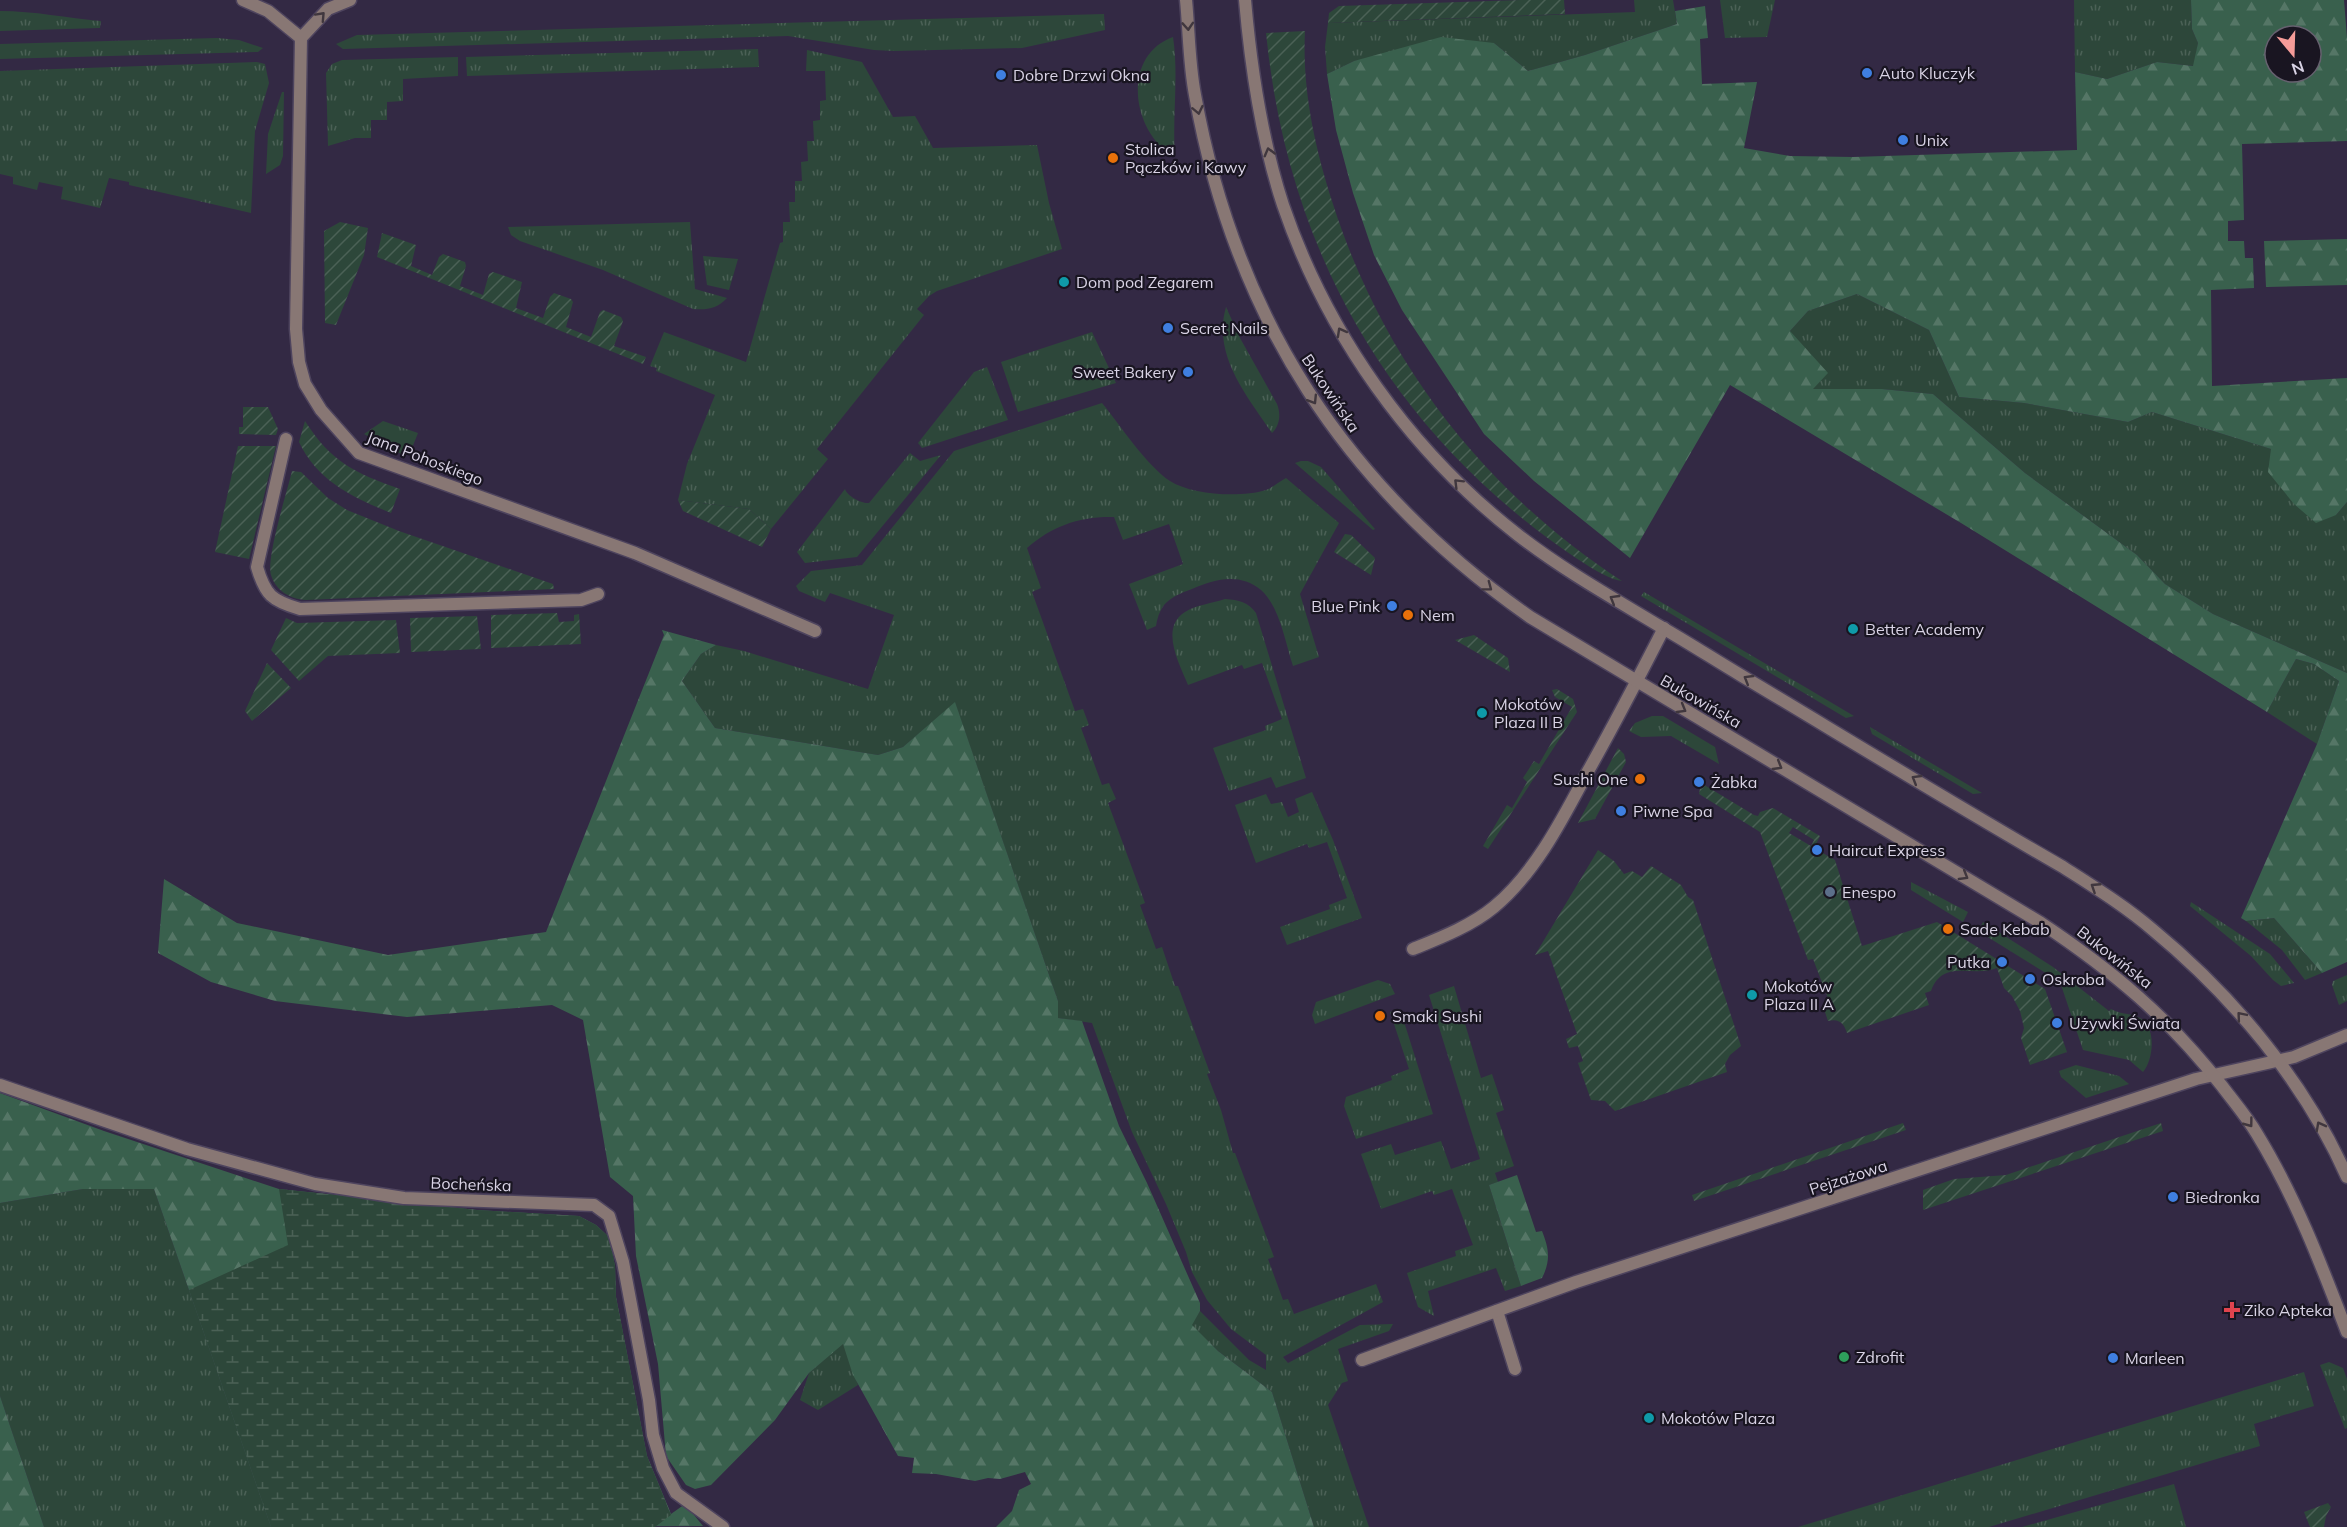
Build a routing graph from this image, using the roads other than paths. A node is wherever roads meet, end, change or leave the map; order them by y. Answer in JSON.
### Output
{"nodes":[{"id":1,"x":243,"y":0,"type":"edge"},
{"id":2,"x":350,"y":0,"type":"edge"},
{"id":3,"x":1186,"y":0,"type":"edge"},
{"id":4,"x":1245,"y":0,"type":"edge"},
{"id":5,"x":302,"y":38,"type":"junction"},
{"id":6,"x":286,"y":439,"type":"dead end"},
{"id":7,"x":598,"y":594,"type":"dead end"},
{"id":8,"x":1664,"y":628,"type":"junction"},
{"id":9,"x":815,"y":631,"type":"dead end"},
{"id":10,"x":1637,"y":682,"type":"junction"},
{"id":11,"x":1413,"y":949,"type":"dead end"},
{"id":12,"x":2347,"y":1035,"type":"edge"},
{"id":13,"x":2277,"y":1061,"type":"junction"},
{"id":14,"x":2214,"y":1076,"type":"junction"},
{"id":15,"x":0,"y":1085,"type":"edge"},
{"id":16,"x":2347,"y":1177,"type":"edge"},
{"id":17,"x":1497,"y":1311,"type":"junction"},
{"id":18,"x":2347,"y":1332,"type":"edge"},
{"id":19,"x":1362,"y":1360,"type":"dead end"},
{"id":20,"x":1515,"y":1368,"type":"dead end"},
{"id":21,"x":723,"y":1527,"type":"edge"}],
"edges":[{"from":1,"to":5,"type":"street"},
{"from":5,"to":2,"type":"street","one_way":true},
{"from":3,"to":10,"type":"street","name":"Bukowińska","one_way":true},
{"from":8,"to":4,"type":"street","one_way":true},
{"from":5,"to":9,"type":"street","name":"Jana Pohoskiego"},
{"from":6,"to":7,"type":"street"},
{"from":8,"to":10,"type":"street","name":"Bukowińska"},
{"from":13,"to":8,"type":"street","one_way":true},
{"from":10,"to":11,"type":"street"},
{"from":10,"to":14,"type":"street","name":"Bukowińska","one_way":true},
{"from":12,"to":13,"type":"street","name":"Pejzażowa"},
{"from":13,"to":14,"type":"street","name":"Pejzażowa"},
{"from":16,"to":13,"type":"street","one_way":true},
{"from":14,"to":17,"type":"street","name":"Pejzażowa"},
{"from":14,"to":18,"type":"street","name":"Bukowińska","one_way":true},
{"from":15,"to":21,"type":"street","name":"Bocheńska"},
{"from":17,"to":19,"type":"street","name":"Pejzażowa"},
{"from":17,"to":20,"type":"street"}]}
